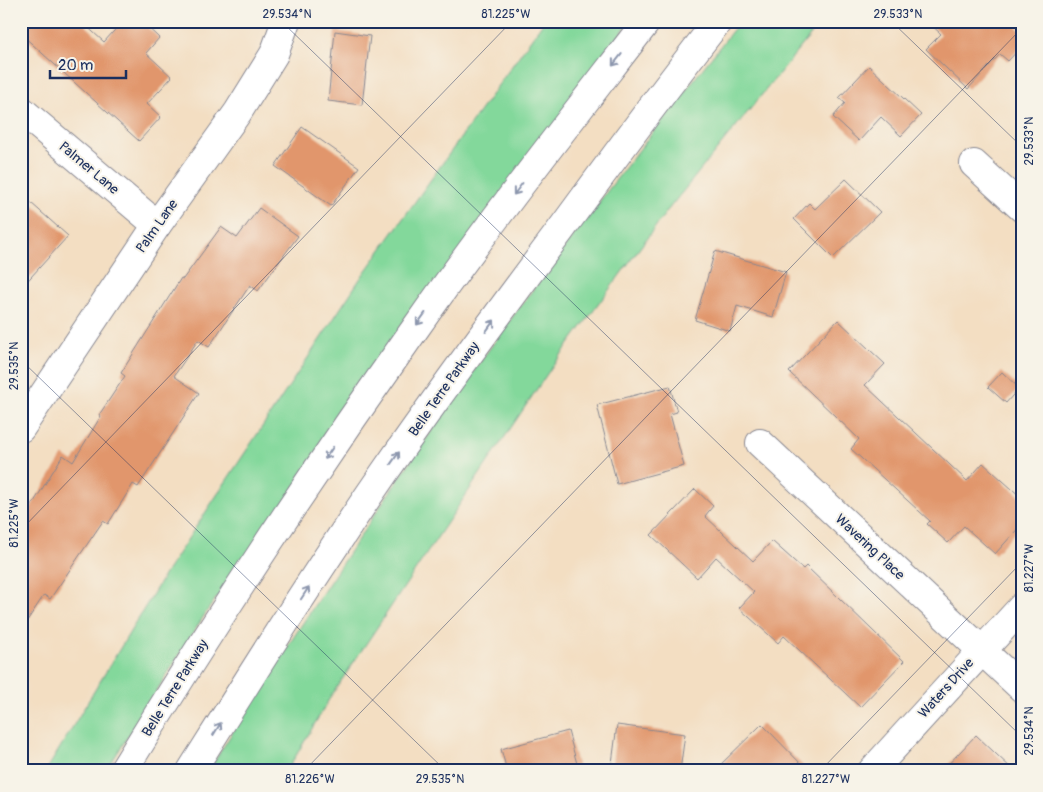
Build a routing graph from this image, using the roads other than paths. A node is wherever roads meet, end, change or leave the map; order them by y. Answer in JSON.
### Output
{"nodes":[{"id":1,"x":286,"y":21,"type":"edge"},
{"id":2,"x":647,"y":21,"type":"edge"},
{"id":3,"x":718,"y":21,"type":"edge"},
{"id":4,"x":21,"y":110,"type":"edge"},
{"id":5,"x":974,"y":164,"type":"dead end"},
{"id":6,"x":1022,"y":208,"type":"edge"},
{"id":7,"x":157,"y":225,"type":"junction"},
{"id":8,"x":21,"y":428,"type":"edge"},
{"id":9,"x":760,"y":443,"type":"dead end"},
{"id":10,"x":1022,"y":606,"type":"edge"},
{"id":11,"x":981,"y":650,"type":"junction"},
{"id":12,"x":1022,"y":688,"type":"edge"},
{"id":13,"x":123,"y":771,"type":"edge"},
{"id":14,"x":191,"y":771,"type":"edge"},
{"id":15,"x":872,"y":771,"type":"edge"}],
"edges":[{"from":1,"to":7,"type":"main road","name":"Palm Lane"},
{"from":2,"to":13,"type":"main road","name":"Belle Terre Parkway","one_way":true},
{"from":14,"to":3,"type":"main road","name":"Belle Terre Parkway","one_way":true},
{"from":4,"to":7,"type":"main road","name":"Palmer Lane"},
{"from":5,"to":6,"type":"main road"},
{"from":7,"to":8,"type":"main road","name":"Palm Lane"},
{"from":9,"to":11,"type":"main road","name":"Wavering Place"},
{"from":10,"to":11,"type":"main road","name":"Waters Drive"},
{"from":11,"to":12,"type":"main road","name":"Wavering Place"},
{"from":11,"to":15,"type":"main road","name":"Waters Drive"}]}
